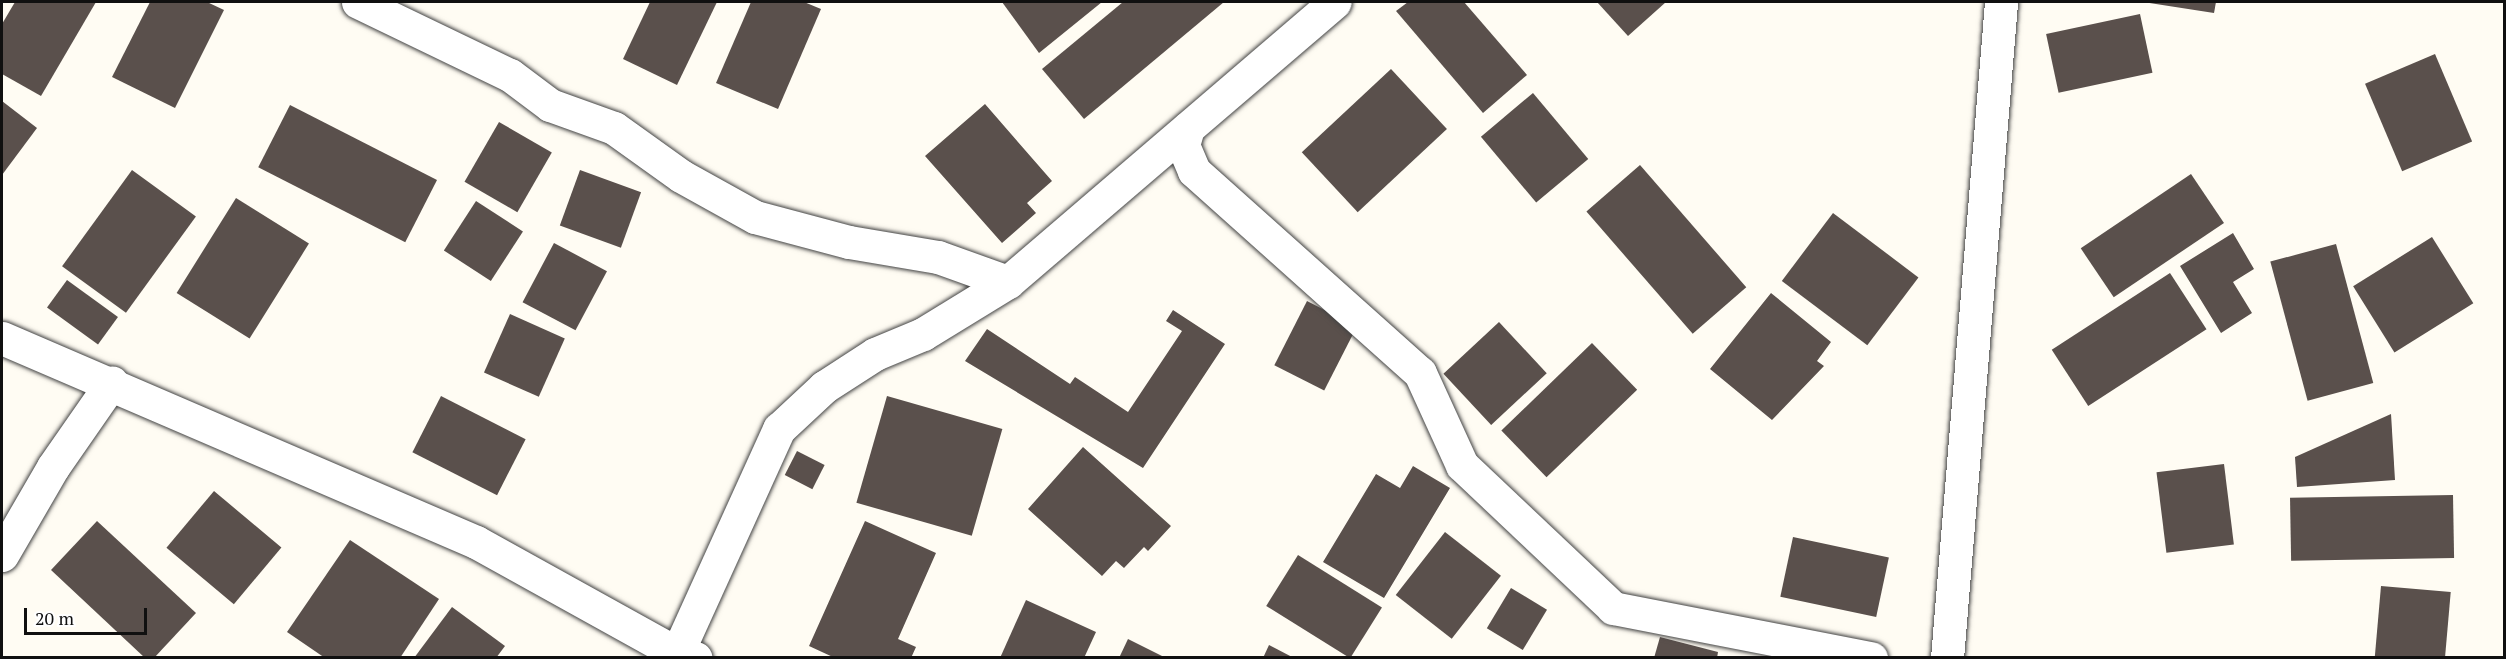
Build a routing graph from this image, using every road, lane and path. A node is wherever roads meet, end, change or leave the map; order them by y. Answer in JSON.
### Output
{"nodes":[{"id":1,"x":358,"y":2,"type":"edge"},
{"id":2,"x":1335,"y":2,"type":"edge"},
{"id":3,"x":2001,"y":2,"type":"edge"},
{"id":4,"x":1188,"y":128,"type":"junction"},
{"id":5,"x":1008,"y":282,"type":"junction"},
{"id":6,"x":2,"y":338,"type":"edge"},
{"id":7,"x":112,"y":382,"type":"junction"},
{"id":8,"x":2,"y":555,"type":"edge"},
{"id":9,"x":683,"y":656,"type":"edge"},
{"id":10,"x":1871,"y":657,"type":"edge"},
{"id":11,"x":1947,"y":657,"type":"edge"}],
"edges":[{"from":1,"to":5,"type":"street"},
{"from":2,"to":4,"type":"street"},
{"from":3,"to":11,"type":"street"},
{"from":4,"to":5,"type":"street"},
{"from":4,"to":10,"type":"street"},
{"from":5,"to":9,"type":"street"},
{"from":6,"to":7,"type":"street"},
{"from":7,"to":8,"type":"street"},
{"from":7,"to":9,"type":"street"}]}
